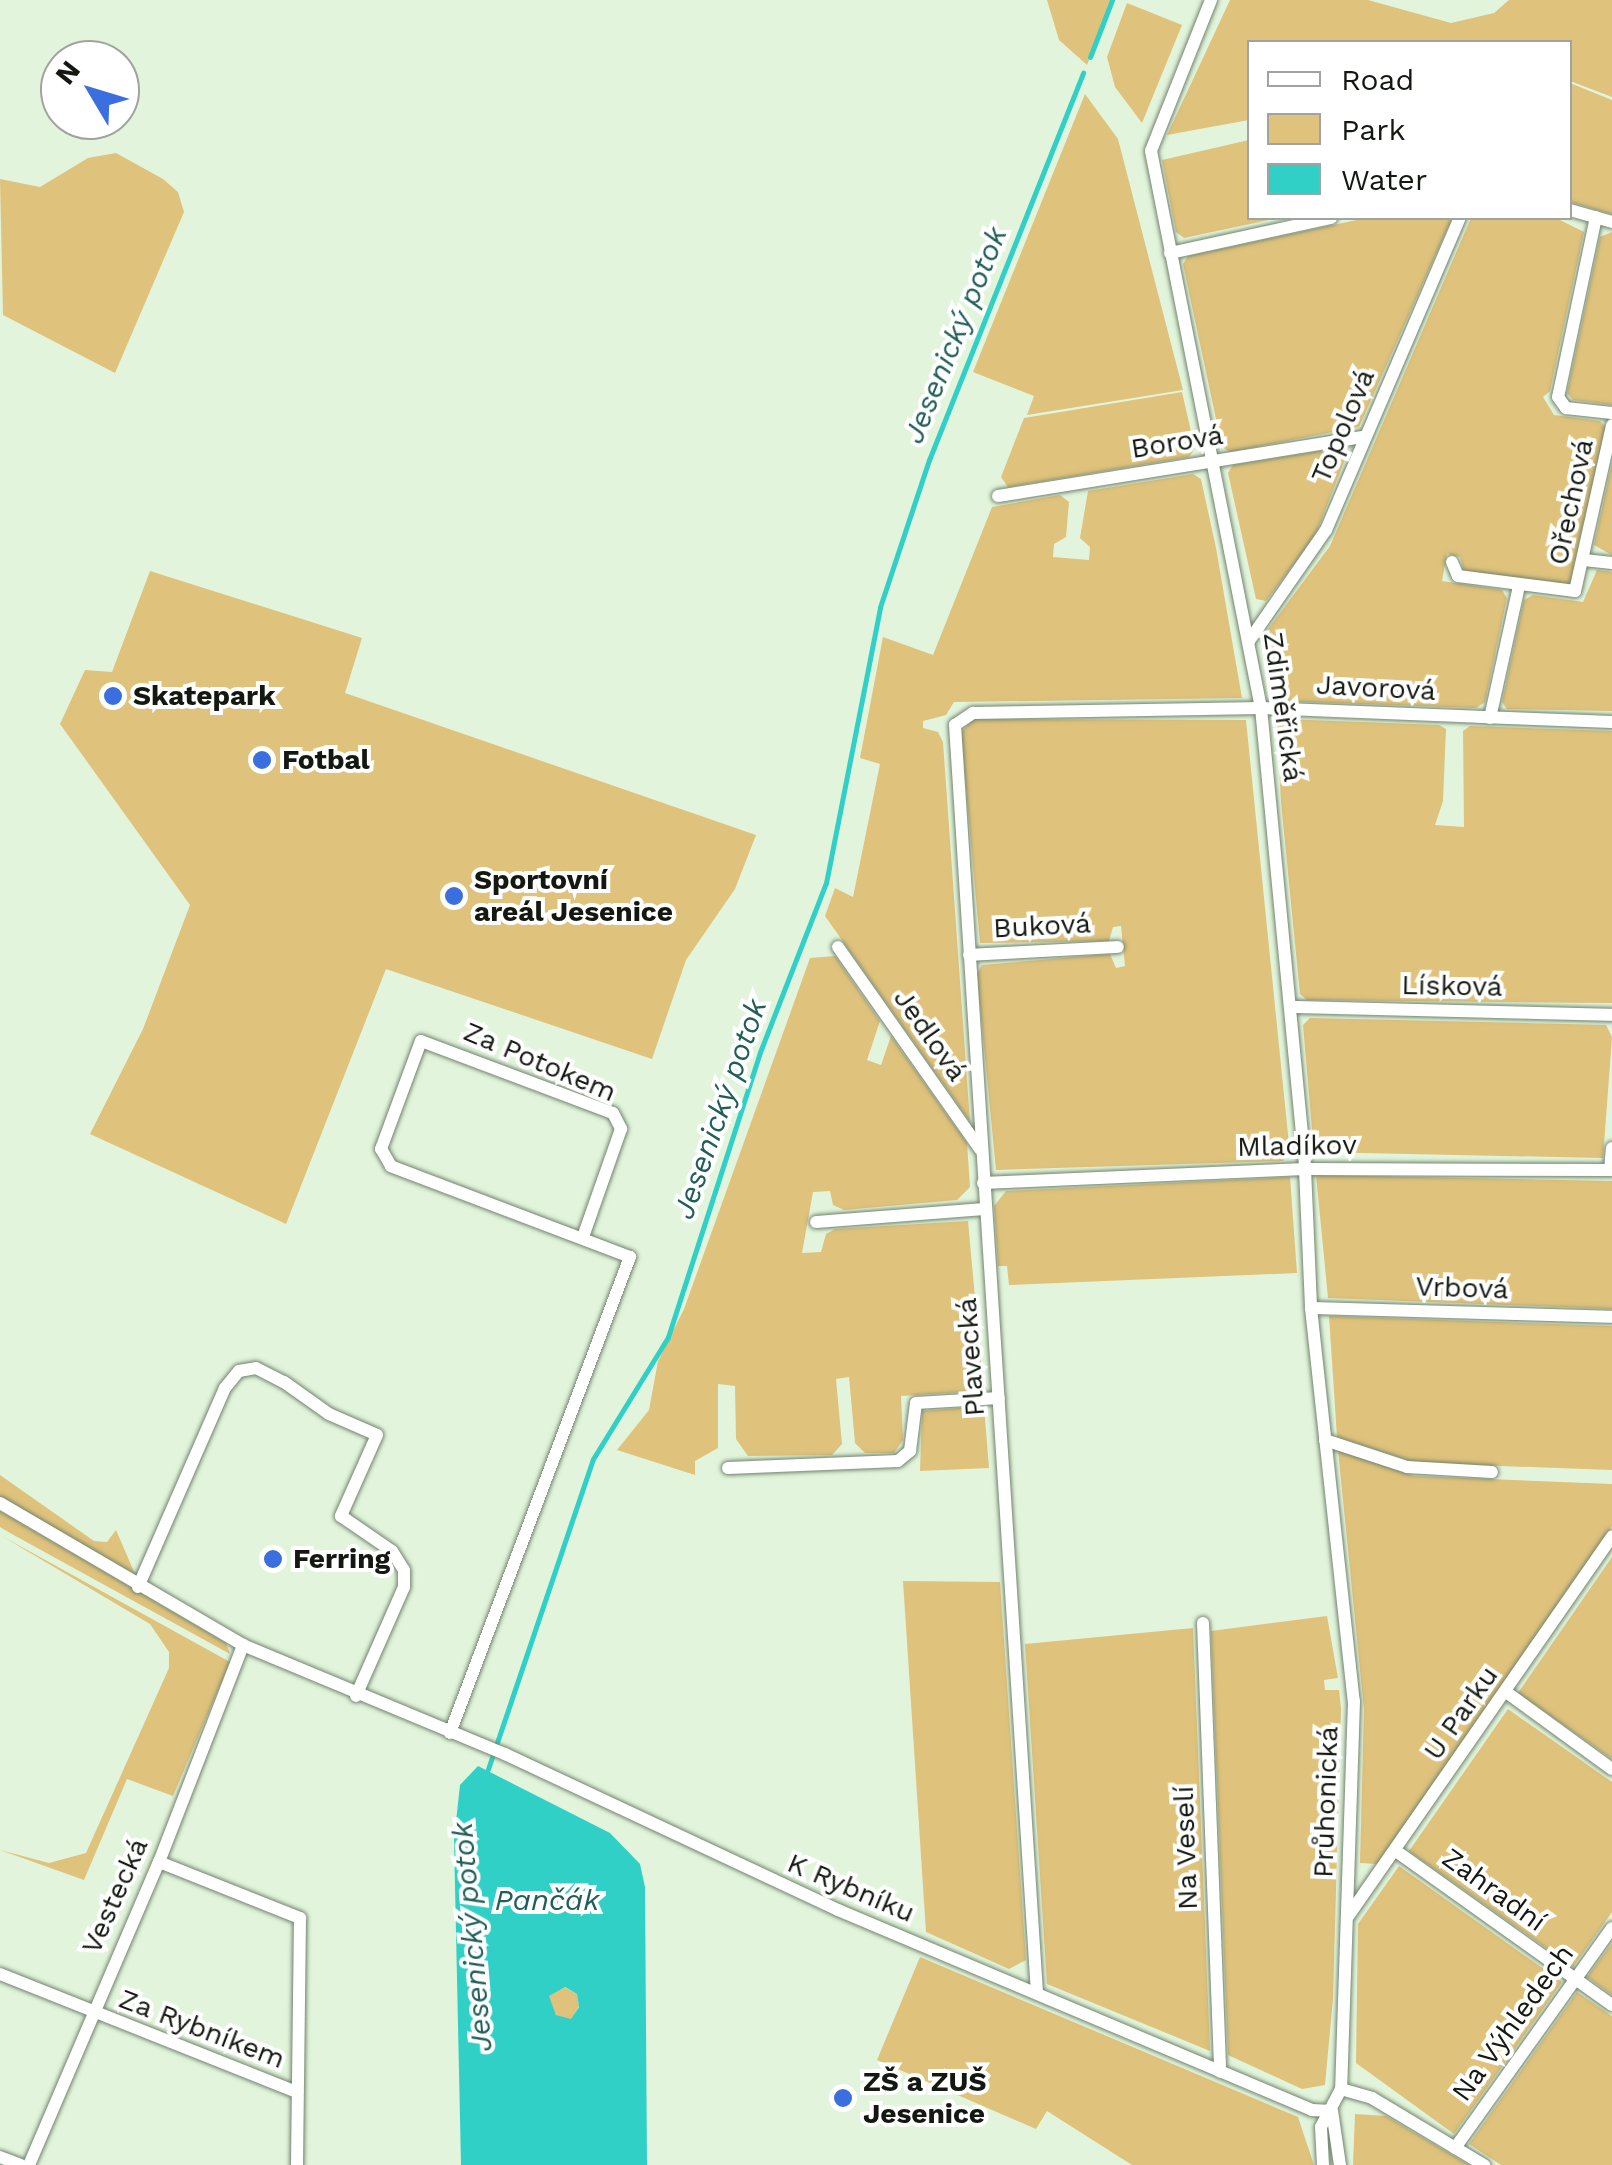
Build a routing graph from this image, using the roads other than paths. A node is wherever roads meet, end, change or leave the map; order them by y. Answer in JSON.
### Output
{"nodes":[{"id":1,"x":1212,"y":0,"type":"edge"},
{"id":2,"x":1572,"y":211,"type":"edge"},
{"id":3,"x":1596,"y":217,"type":"junction"},
{"id":4,"x":1322,"y":220,"type":"edge"},
{"id":5,"x":1459,"y":220,"type":"edge"},
{"id":6,"x":1612,"y":222,"type":"edge"},
{"id":7,"x":1170,"y":253,"type":"junction"},
{"id":8,"x":1612,"y":413,"type":"edge"},
{"id":9,"x":1612,"y":425,"type":"edge"},
{"id":10,"x":1364,"y":437,"type":"junction"},
{"id":11,"x":1213,"y":461,"type":"junction"},
{"id":12,"x":998,"y":496,"type":"dead end"},
{"id":13,"x":1584,"y":560,"type":"junction"},
{"id":14,"x":1452,"y":562,"type":"dead end"},
{"id":15,"x":1612,"y":563,"type":"edge"},
{"id":16,"x":1519,"y":586,"type":"junction"},
{"id":17,"x":1249,"y":641,"type":"junction"},
{"id":18,"x":1261,"y":708,"type":"junction"},
{"id":19,"x":959,"y":718,"type":"joint"},
{"id":20,"x":1490,"y":718,"type":"junction"},
{"id":21,"x":1612,"y":722,"type":"edge"},
{"id":22,"x":1118,"y":947,"type":"dead end"},
{"id":23,"x":838,"y":948,"type":"dead end"},
{"id":24,"x":969,"y":954,"type":"junction"},
{"id":25,"x":1292,"y":1007,"type":"junction"},
{"id":26,"x":1612,"y":1015,"type":"edge"},
{"id":27,"x":1612,"y":1148,"type":"edge"},
{"id":28,"x":982,"y":1151,"type":"junction"},
{"id":29,"x":1305,"y":1169,"type":"junction"},
{"id":30,"x":1611,"y":1170,"type":"edge"},
{"id":31,"x":983,"y":1183,"type":"junction"},
{"id":32,"x":984,"y":1208,"type":"junction"},
{"id":33,"x":816,"y":1222,"type":"dead end"},
{"id":34,"x":583,"y":1237,"type":"junction"},
{"id":35,"x":1312,"y":1308,"type":"junction"},
{"id":36,"x":1612,"y":1317,"type":"edge"},
{"id":37,"x":998,"y":1398,"type":"junction"},
{"id":38,"x":1325,"y":1440,"type":"junction"},
{"id":39,"x":728,"y":1468,"type":"dead end"},
{"id":40,"x":1492,"y":1472,"type":"dead end"},
{"id":41,"x":0,"y":1503,"type":"edge"},
{"id":42,"x":1612,"y":1536,"type":"edge"},
{"id":43,"x":138,"y":1587,"type":"junction"},
{"id":44,"x":1203,"y":1623,"type":"dead end"},
{"id":45,"x":243,"y":1645,"type":"junction"},
{"id":46,"x":1506,"y":1692,"type":"junction"},
{"id":47,"x":356,"y":1696,"type":"junction"},
{"id":48,"x":450,"y":1733,"type":"junction"},
{"id":49,"x":1612,"y":1769,"type":"edge"},
{"id":50,"x":1396,"y":1850,"type":"junction"},
{"id":51,"x":159,"y":1862,"type":"junction"},
{"id":52,"x":1348,"y":1917,"type":"junction"},
{"id":53,"x":1612,"y":1928,"type":"edge"},
{"id":54,"x":0,"y":1974,"type":"edge"},
{"id":55,"x":1576,"y":1979,"type":"junction"},
{"id":56,"x":1037,"y":1992,"type":"junction"},
{"id":57,"x":1612,"y":2005,"type":"edge"},
{"id":58,"x":90,"y":2012,"type":"junction"},
{"id":59,"x":1220,"y":2072,"type":"junction"},
{"id":60,"x":1341,"y":2089,"type":"junction"},
{"id":61,"x":297,"y":2092,"type":"junction"},
{"id":62,"x":1332,"y":2111,"type":"junction"},
{"id":63,"x":1455,"y":2148,"type":"junction"},
{"id":64,"x":0,"y":2158,"type":"edge"},
{"id":65,"x":25,"y":2165,"type":"edge"},
{"id":66,"x":297,"y":2165,"type":"edge"},
{"id":67,"x":1323,"y":2165,"type":"edge"},
{"id":68,"x":1340,"y":2165,"type":"edge"},
{"id":69,"x":1484,"y":2165,"type":"edge"}],
"edges":[{"from":1,"to":7,"type":"street","name":"Zdiměřická"},
{"from":2,"to":3,"type":"street"},
{"from":3,"to":6,"type":"street"},
{"from":3,"to":8,"type":"street","name":"Ořechová"},
{"from":4,"to":7,"type":"street"},
{"from":5,"to":10,"type":"street","name":"Topolová"},
{"from":7,"to":11,"type":"street","name":"Zdiměřická"},
{"from":9,"to":13,"type":"street","name":"Ořechová"},
{"from":10,"to":11,"type":"street","name":"Borová"},
{"from":10,"to":17,"type":"street","name":"Topolová"},
{"from":11,"to":12,"type":"street","name":"Borová"},
{"from":11,"to":17,"type":"street","name":"Zdiměřická"},
{"from":13,"to":15,"type":"street"},
{"from":13,"to":16,"type":"street","name":"Ořechová"},
{"from":14,"to":16,"type":"street","name":"Ořechová"},
{"from":16,"to":20,"type":"street","name":"Ořechová"},
{"from":17,"to":18,"type":"street","name":"Zdiměřická"},
{"from":18,"to":19,"type":"street","name":"Javorová"},
{"from":18,"to":20,"type":"street","name":"Javorová"},
{"from":18,"to":25,"type":"street","name":"Zdiměřická"},
{"from":19,"to":24,"type":"street","name":"Plavecká"},
{"from":20,"to":21,"type":"street","name":"Javorová"},
{"from":22,"to":24,"type":"street","name":"Buková"},
{"from":23,"to":28,"type":"street","name":"Jedlová"},
{"from":24,"to":28,"type":"street","name":"Plavecká"},
{"from":25,"to":26,"type":"street","name":"Lísková"},
{"from":25,"to":29,"type":"street","name":"Zdiměřická"},
{"from":27,"to":30,"type":"street"},
{"from":28,"to":31,"type":"street","name":"Plavecká"},
{"from":29,"to":30,"type":"street","name":"Mladíkov"},
{"from":29,"to":31,"type":"street","name":"Mladíkov"},
{"from":29,"to":35,"type":"street","name":"Zdiměřická"},
{"from":31,"to":32,"type":"street","name":"Plavecká"},
{"from":32,"to":33,"type":"street"},
{"from":32,"to":37,"type":"street","name":"Plavecká"},
{"from":34,"to":34,"type":"street","name":"Za Potokem"},
{"from":34,"to":48,"type":"street","name":"Za Potokem"},
{"from":35,"to":36,"type":"street","name":"Vrbová"},
{"from":35,"to":38,"type":"street","name":"Zdiměřická"},
{"from":37,"to":39,"type":"street"},
{"from":37,"to":56,"type":"street","name":"Plavecká"},
{"from":38,"to":40,"type":"street"},
{"from":38,"to":52,"type":"street","name":"Průhonická"},
{"from":41,"to":43,"type":"street","name":"K Rybníku"},
{"from":42,"to":46,"type":"street","name":"U Parku"},
{"from":43,"to":45,"type":"street","name":"K Rybníku"},
{"from":43,"to":47,"type":"street"},
{"from":44,"to":59,"type":"street","name":"Na Veselí"},
{"from":45,"to":47,"type":"street","name":"K Rybníku"},
{"from":45,"to":51,"type":"street","name":"Vestecká"},
{"from":46,"to":49,"type":"street"},
{"from":46,"to":50,"type":"street","name":"U Parku"},
{"from":47,"to":48,"type":"street","name":"K Rybníku"},
{"from":48,"to":56,"type":"street","name":"K Rybníku"},
{"from":50,"to":52,"type":"street","name":"U Parku"},
{"from":50,"to":55,"type":"street","name":"Zahradní"},
{"from":51,"to":58,"type":"street","name":"Vestecká"},
{"from":51,"to":61,"type":"street","name":"Za Rybníkem"},
{"from":52,"to":60,"type":"street","name":"Průhonická"},
{"from":53,"to":55,"type":"street","name":"Na Výhledech"},
{"from":54,"to":58,"type":"street","name":"Za Rybníkem"},
{"from":55,"to":57,"type":"street","name":"Zahradní"},
{"from":55,"to":63,"type":"street","name":"Na Výhledech"},
{"from":56,"to":59,"type":"street","name":"K Rybníku"},
{"from":58,"to":61,"type":"street","name":"Za Rybníkem"},
{"from":58,"to":65,"type":"street","name":"Vestecká"},
{"from":59,"to":62,"type":"street","name":"K Rybníku"},
{"from":60,"to":62,"type":"street","name":"Průhonická"},
{"from":60,"to":63,"type":"street"},
{"from":61,"to":66,"type":"street","name":"Za Rybníkem"},
{"from":62,"to":67,"type":"street","name":"Průhonická"},
{"from":62,"to":68,"type":"street"},
{"from":63,"to":69,"type":"street"},
{"from":64,"to":65,"type":"street"}]}
